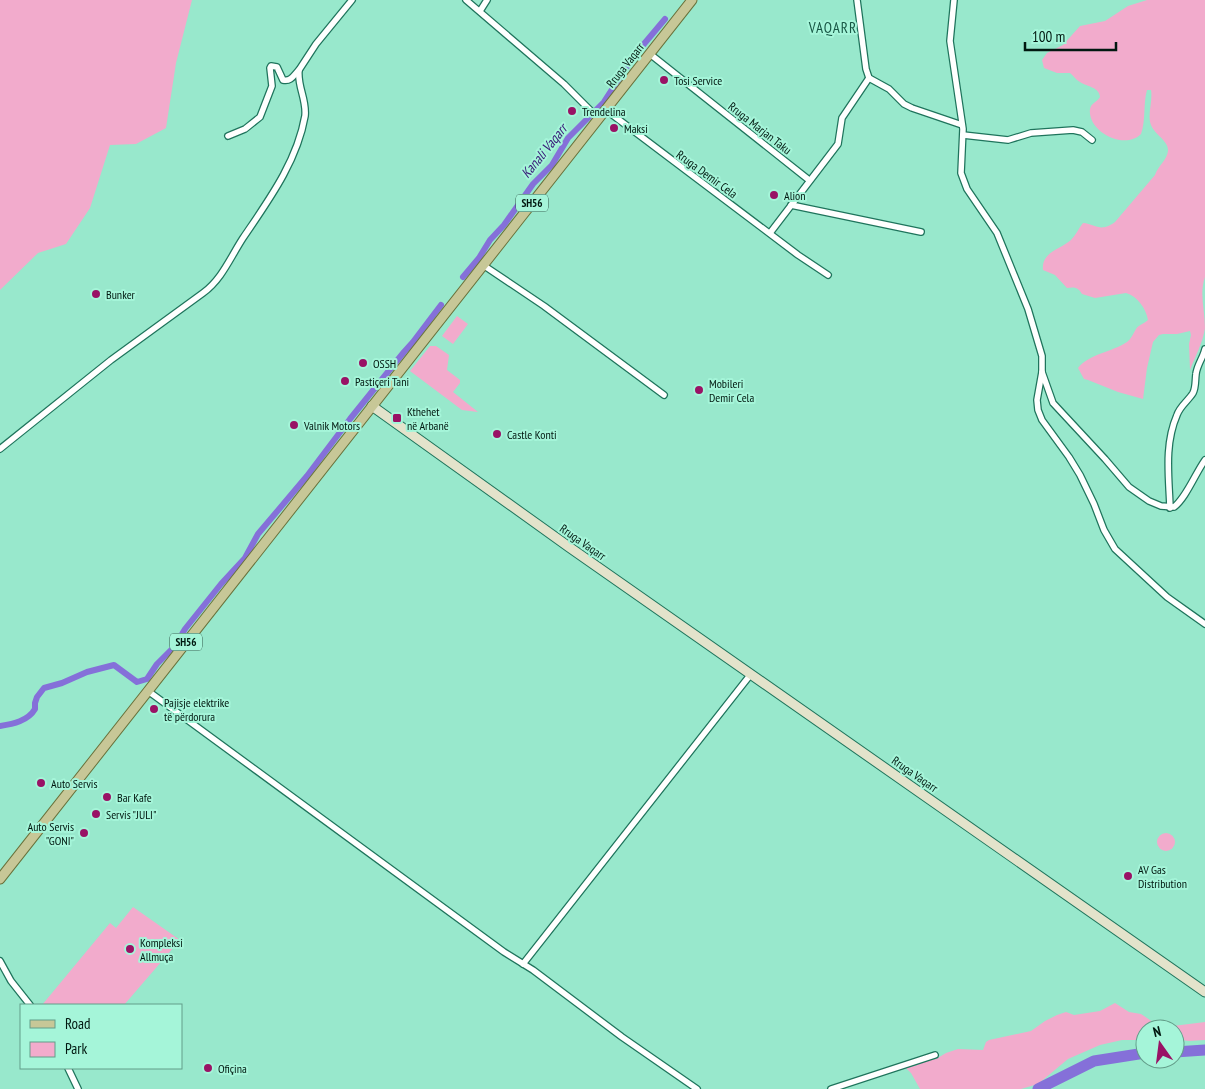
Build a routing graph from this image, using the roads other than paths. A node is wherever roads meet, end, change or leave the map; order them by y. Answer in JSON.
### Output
{"nodes":[{"id":1,"x":352,"y":0,"type":"edge"},
{"id":2,"x":466,"y":0,"type":"edge"},
{"id":3,"x":487,"y":0,"type":"edge"},
{"id":4,"x":692,"y":0,"type":"edge"},
{"id":5,"x":858,"y":0,"type":"edge"},
{"id":6,"x":954,"y":0,"type":"edge"},
{"id":7,"x":480,"y":10,"type":"junction"},
{"id":8,"x":650,"y":54,"type":"junction"},
{"id":9,"x":299,"y":70,"type":"junction"},
{"id":10,"x":869,"y":78,"type":"junction"},
{"id":11,"x":606,"y":110,"type":"junction"},
{"id":12,"x":595,"y":115,"type":"junction"},
{"id":13,"x":962,"y":125,"type":"junction"},
{"id":14,"x":963,"y":135,"type":"junction"},
{"id":15,"x":228,"y":136,"type":"dead end"},
{"id":16,"x":1092,"y":140,"type":"dead end"},
{"id":17,"x":809,"y":180,"type":"junction"},
{"id":18,"x":790,"y":206,"type":"junction"},
{"id":19,"x":920,"y":232,"type":"dead end"},
{"id":20,"x":770,"y":233,"type":"junction"},
{"id":21,"x":483,"y":265,"type":"junction"},
{"id":22,"x":828,"y":275,"type":"dead end"},
{"id":23,"x":1205,"y":349,"type":"edge"},
{"id":24,"x":1042,"y":372,"type":"junction"},
{"id":25,"x":664,"y":396,"type":"dead end"},
{"id":26,"x":372,"y":406,"type":"junction"},
{"id":27,"x":0,"y":449,"type":"edge"},
{"id":28,"x":1205,"y":460,"type":"edge"},
{"id":29,"x":1170,"y":508,"type":"junction"},
{"id":30,"x":1205,"y":624,"type":"edge"},
{"id":31,"x":751,"y":674,"type":"junction"},
{"id":32,"x":148,"y":691,"type":"junction"},
{"id":33,"x":0,"y":879,"type":"edge"},
{"id":34,"x":0,"y":961,"type":"edge"},
{"id":35,"x":523,"y":964,"type":"junction"},
{"id":36,"x":1205,"y":992,"type":"edge"},
{"id":37,"x":29,"y":1004,"type":"edge"},
{"id":38,"x":935,"y":1055,"type":"dead end"},
{"id":39,"x":68,"y":1069,"type":"edge"},
{"id":40,"x":78,"y":1089,"type":"edge"},
{"id":41,"x":697,"y":1089,"type":"edge"},
{"id":42,"x":830,"y":1089,"type":"edge"}],
"edges":[{"from":1,"to":9,"type":"street"},
{"from":2,"to":7,"type":"street"},
{"from":3,"to":7,"type":"street"},
{"from":4,"to":8,"type":"main road","name":"Rruga Vaqarr","number":"SH56"},
{"from":5,"to":10,"type":"street"},
{"from":6,"to":13,"type":"street"},
{"from":7,"to":12,"type":"street"},
{"from":8,"to":11,"type":"main road","name":"Rruga Vaqarr","number":"SH56"},
{"from":8,"to":17,"type":"street","name":"Rruga Marjan Taku"},
{"from":9,"to":15,"type":"street"},
{"from":9,"to":27,"type":"street"},
{"from":10,"to":13,"type":"street"},
{"from":10,"to":17,"type":"street"},
{"from":11,"to":12,"type":"main road","name":"Rruga Vaqarr","number":"SH56"},
{"from":11,"to":20,"type":"street","name":"Rruga Demir Cela"},
{"from":12,"to":21,"type":"main road","name":"Rruga Vaqarr","number":"SH56"},
{"from":13,"to":14,"type":"street"},
{"from":14,"to":16,"type":"street"},
{"from":14,"to":24,"type":"street"},
{"from":17,"to":18,"type":"street"},
{"from":18,"to":19,"type":"street"},
{"from":18,"to":20,"type":"street"},
{"from":20,"to":22,"type":"street","name":"Rruga Demir Cela"},
{"from":21,"to":25,"type":"street"},
{"from":21,"to":26,"type":"main road","name":"Rruga Vaqarr","number":"SH56"},
{"from":23,"to":29,"type":"street"},
{"from":24,"to":29,"type":"street"},
{"from":24,"to":30,"type":"street"},
{"from":26,"to":31,"type":"main road","name":"Rruga Vaqarr"},
{"from":26,"to":32,"type":"main road","number":"SH56"},
{"from":28,"to":29,"type":"street"},
{"from":31,"to":35,"type":"street"},
{"from":31,"to":36,"type":"main road","name":"Rruga Vaqarr"},
{"from":32,"to":33,"type":"main road","number":"SH56"},
{"from":32,"to":35,"type":"street"},
{"from":34,"to":37,"type":"street"},
{"from":35,"to":41,"type":"street"},
{"from":38,"to":42,"type":"street"},
{"from":39,"to":40,"type":"street"}]}
